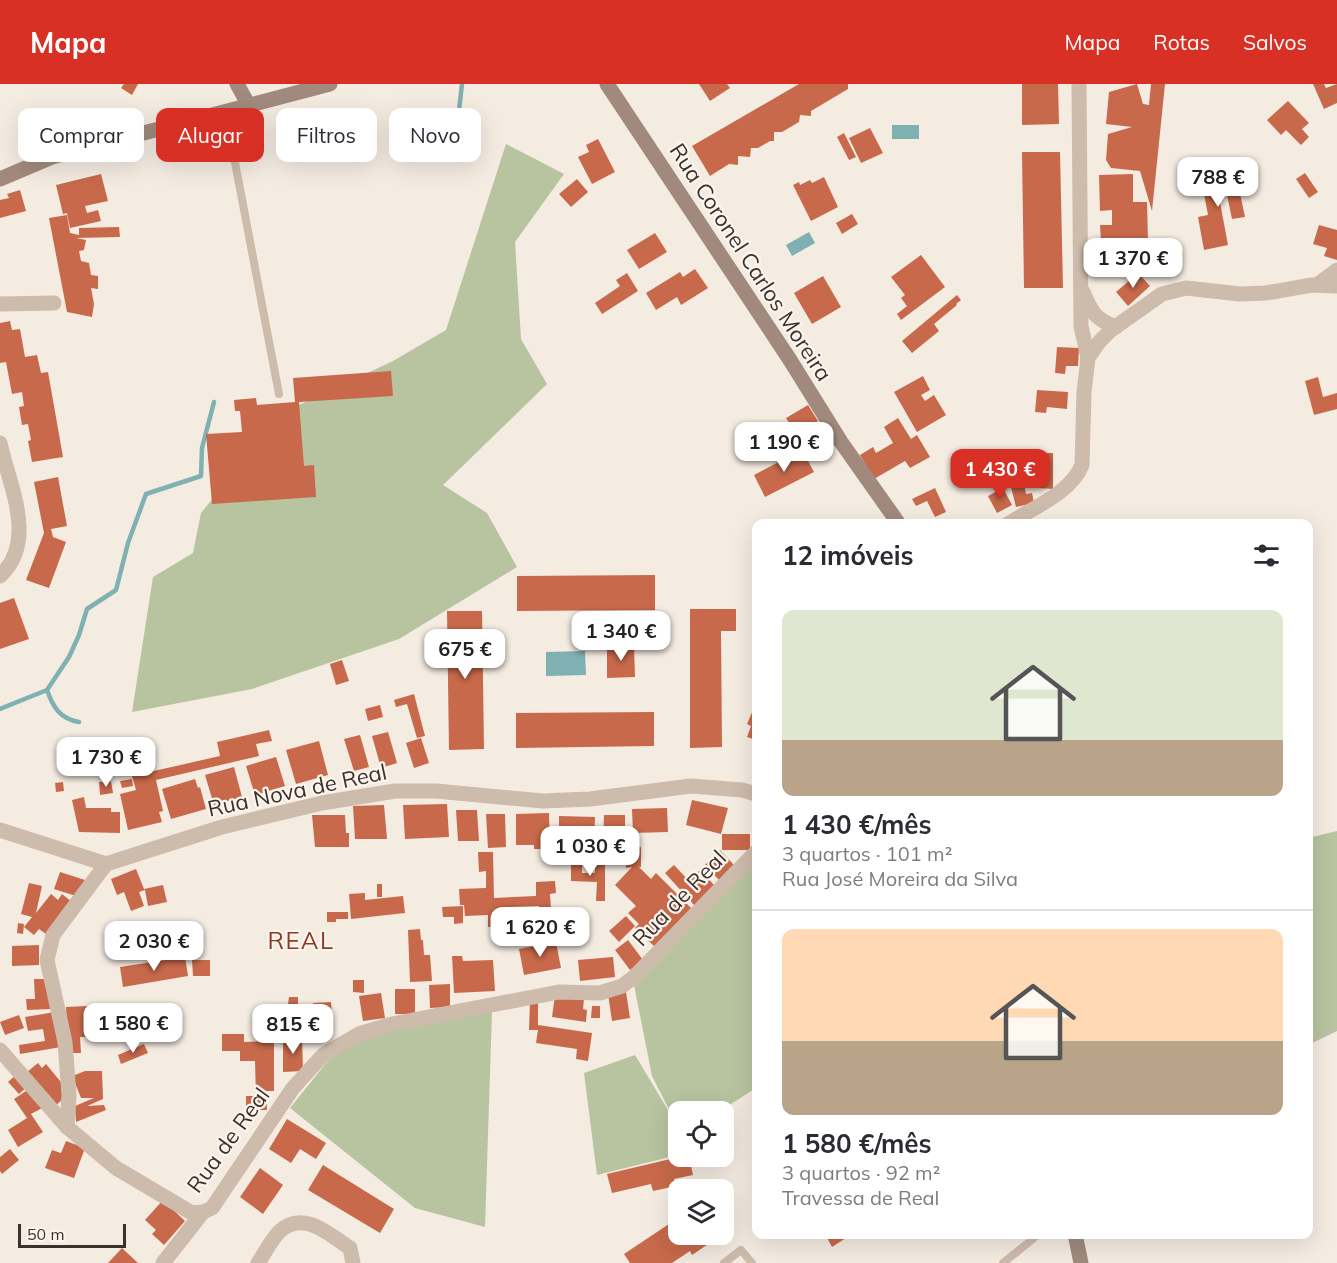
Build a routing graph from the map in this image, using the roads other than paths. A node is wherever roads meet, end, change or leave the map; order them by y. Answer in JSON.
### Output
{"nodes":[{"id":1,"x":237,"y":84,"type":"edge"},
{"id":2,"x":330,"y":84,"type":"edge"},
{"id":3,"x":607,"y":84,"type":"edge"},
{"id":4,"x":1079,"y":84,"type":"edge"},
{"id":5,"x":248,"y":104,"type":"junction"},
{"id":6,"x":233,"y":108,"type":"edge"},
{"id":7,"x":156,"y":129,"type":"edge"},
{"id":8,"x":235,"y":162,"type":"edge"},
{"id":9,"x":0,"y":179,"type":"edge"},
{"id":10,"x":1337,"y":270,"type":"edge"},
{"id":11,"x":1317,"y":285,"type":"junction"},
{"id":12,"x":1337,"y":286,"type":"edge"},
{"id":13,"x":1081,"y":287,"type":"junction"},
{"id":14,"x":1337,"y":295,"type":"edge"},
{"id":15,"x":54,"y":303,"type":"dead end"},
{"id":16,"x":0,"y":304,"type":"edge"},
{"id":17,"x":1116,"y":327,"type":"junction"},
{"id":18,"x":1088,"y":358,"type":"junction"},
{"id":19,"x":279,"y":394,"type":"dead end"},
{"id":20,"x":0,"y":442,"type":"edge"},
{"id":21,"x":895,"y":519,"type":"edge"},
{"id":22,"x":1016,"y":519,"type":"edge"},
{"id":23,"x":0,"y":576,"type":"edge"},
{"id":24,"x":752,"y":793,"type":"edge"},
{"id":25,"x":0,"y":830,"type":"edge"},
{"id":26,"x":752,"y":856,"type":"edge"},
{"id":27,"x":106,"y":864,"type":"junction"},
{"id":28,"x":0,"y":1050,"type":"edge"},
{"id":29,"x":67,"y":1127,"type":"junction"},
{"id":30,"x":203,"y":1212,"type":"junction"},
{"id":31,"x":1033,"y":1239,"type":"edge"},
{"id":32,"x":1076,"y":1239,"type":"edge"},
{"id":33,"x":164,"y":1263,"type":"edge"},
{"id":34,"x":258,"y":1263,"type":"edge"},
{"id":35,"x":353,"y":1263,"type":"edge"},
{"id":36,"x":724,"y":1263,"type":"edge"},
{"id":37,"x":752,"y":1263,"type":"edge"},
{"id":38,"x":1003,"y":1263,"type":"edge"},
{"id":39,"x":1081,"y":1263,"type":"edge"}],
"edges":[{"from":1,"to":5,"type":"main road"},
{"from":2,"to":5,"type":"main road"},
{"from":3,"to":21,"type":"main road","name":"Rua Coronel Carlos Moreira"},
{"from":4,"to":13,"type":"street"},
{"from":5,"to":6,"type":"main road"},
{"from":7,"to":9,"type":"main road"},
{"from":8,"to":19,"type":"lane"},
{"from":10,"to":11,"type":"street"},
{"from":11,"to":12,"type":"street"},
{"from":11,"to":14,"type":"street"},
{"from":11,"to":17,"type":"street"},
{"from":13,"to":17,"type":"street"},
{"from":13,"to":18,"type":"street"},
{"from":15,"to":16,"type":"street"},
{"from":17,"to":18,"type":"street"},
{"from":18,"to":22,"type":"street"},
{"from":20,"to":23,"type":"street"},
{"from":24,"to":27,"type":"street","name":"Rua Nova de Real"},
{"from":25,"to":27,"type":"street"},
{"from":26,"to":30,"type":"street","name":"Rua de Real"},
{"from":27,"to":29,"type":"street"},
{"from":28,"to":29,"type":"street","name":"Rua de Real"},
{"from":29,"to":30,"type":"street","name":"Rua de Real"},
{"from":30,"to":33,"type":"street"},
{"from":31,"to":38,"type":"lane"},
{"from":32,"to":39,"type":"main road"},
{"from":34,"to":35,"type":"street"},
{"from":36,"to":37,"type":"lane"}]}
